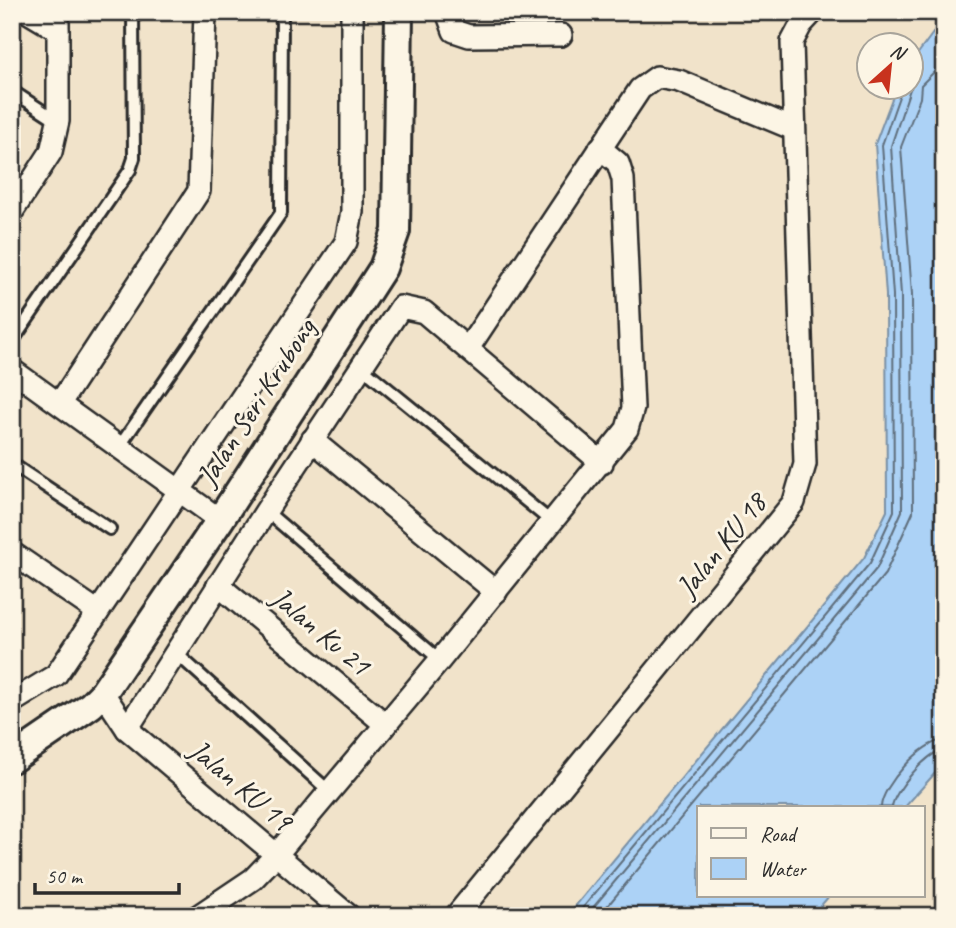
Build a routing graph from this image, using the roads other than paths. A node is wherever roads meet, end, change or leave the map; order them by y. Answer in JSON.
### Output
{"nodes":[{"id":1,"x":29,"y":12,"type":"edge"},
{"id":2,"x":133,"y":12,"type":"edge"},
{"id":3,"x":205,"y":12,"type":"edge"},
{"id":4,"x":282,"y":12,"type":"edge"},
{"id":5,"x":352,"y":12,"type":"edge"},
{"id":6,"x":399,"y":12,"type":"edge"},
{"id":7,"x":447,"y":12,"type":"edge"},
{"id":8,"x":813,"y":12,"type":"edge"},
{"id":9,"x":58,"y":21,"type":"edge"},
{"id":10,"x":561,"y":35,"type":"dead end"},
{"id":11,"x":12,"y":91,"type":"edge"},
{"id":12,"x":58,"y":121,"type":"junction"},
{"id":13,"x":794,"y":130,"type":"junction"},
{"id":14,"x":600,"y":148,"type":"junction"},
{"id":15,"x":19,"y":187,"type":"edge"},
{"id":16,"x":12,"y":212,"type":"edge"},
{"id":17,"x":12,"y":342,"type":"edge"},
{"id":18,"x":469,"y":347,"type":"junction"},
{"id":19,"x":360,"y":366,"type":"junction"},
{"id":20,"x":12,"y":370,"type":"edge"},
{"id":21,"x":60,"y":403,"type":"junction"},
{"id":22,"x":312,"y":440,"type":"junction"},
{"id":23,"x":119,"y":447,"type":"junction"},
{"id":24,"x":602,"y":463,"type":"junction"},
{"id":25,"x":12,"y":464,"type":"edge"},
{"id":26,"x":181,"y":491,"type":"junction"},
{"id":27,"x":266,"y":511,"type":"junction"},
{"id":28,"x":220,"y":520,"type":"junction"},
{"id":29,"x":553,"y":523,"type":"junction"},
{"id":30,"x":110,"y":529,"type":"dead end"},
{"id":31,"x":12,"y":553,"type":"edge"},
{"id":32,"x":218,"y":584,"type":"junction"},
{"id":33,"x":496,"y":592,"type":"junction"},
{"id":34,"x":98,"y":612,"type":"junction"},
{"id":35,"x":175,"y":652,"type":"junction"},
{"id":36,"x":440,"y":660,"type":"junction"},
{"id":37,"x":103,"y":693,"type":"junction"},
{"id":38,"x":12,"y":702,"type":"edge"},
{"id":39,"x":385,"y":724,"type":"junction"},
{"id":40,"x":127,"y":729,"type":"junction"},
{"id":41,"x":12,"y":759,"type":"edge"},
{"id":42,"x":330,"y":792,"type":"junction"},
{"id":43,"x":277,"y":853,"type":"junction"},
{"id":44,"x":198,"y":916,"type":"edge"},
{"id":45,"x":349,"y":916,"type":"edge"},
{"id":46,"x":456,"y":916,"type":"edge"}],
"edges":[{"from":1,"to":9,"type":"street"},
{"from":2,"to":17,"type":"lane"},
{"from":3,"to":21,"type":"street"},
{"from":4,"to":23,"type":"lane"},
{"from":5,"to":26,"type":"street"},
{"from":6,"to":28,"type":"street","name":"Jalan Seri Krubong"},
{"from":7,"to":10,"type":"street"},
{"from":8,"to":13,"type":"street","name":"Jalan KU 18"},
{"from":9,"to":12,"type":"street"},
{"from":11,"to":12,"type":"lane"},
{"from":12,"to":15,"type":"street"},
{"from":13,"to":14,"type":"street"},
{"from":13,"to":46,"type":"street","name":"Jalan KU 18"},
{"from":14,"to":18,"type":"street"},
{"from":14,"to":24,"type":"street"},
{"from":15,"to":16,"type":"street"},
{"from":18,"to":19,"type":"street"},
{"from":18,"to":24,"type":"street"},
{"from":19,"to":22,"type":"street"},
{"from":19,"to":29,"type":"lane"},
{"from":20,"to":21,"type":"street"},
{"from":21,"to":23,"type":"street"},
{"from":22,"to":27,"type":"street"},
{"from":22,"to":33,"type":"street"},
{"from":23,"to":26,"type":"street"},
{"from":24,"to":29,"type":"street"},
{"from":25,"to":30,"type":"lane"},
{"from":26,"to":28,"type":"street"},
{"from":26,"to":34,"type":"street"},
{"from":27,"to":32,"type":"street"},
{"from":27,"to":36,"type":"lane"},
{"from":28,"to":37,"type":"street","name":"Jalan Seri Krubong"},
{"from":29,"to":33,"type":"street"},
{"from":31,"to":34,"type":"street"},
{"from":32,"to":35,"type":"street"},
{"from":32,"to":39,"type":"street","name":"Jalan Ku 21"},
{"from":33,"to":36,"type":"street"},
{"from":34,"to":38,"type":"street"},
{"from":35,"to":40,"type":"street"},
{"from":35,"to":42,"type":"lane"},
{"from":36,"to":39,"type":"street"},
{"from":37,"to":40,"type":"street","name":"Jalan KU 19"},
{"from":37,"to":41,"type":"street","name":"Jalan Seri Krubong"},
{"from":39,"to":42,"type":"street"},
{"from":40,"to":43,"type":"street","name":"Jalan KU 19"},
{"from":42,"to":43,"type":"street"},
{"from":43,"to":44,"type":"street"},
{"from":43,"to":45,"type":"street","name":"Jalan KU 19"}]}
